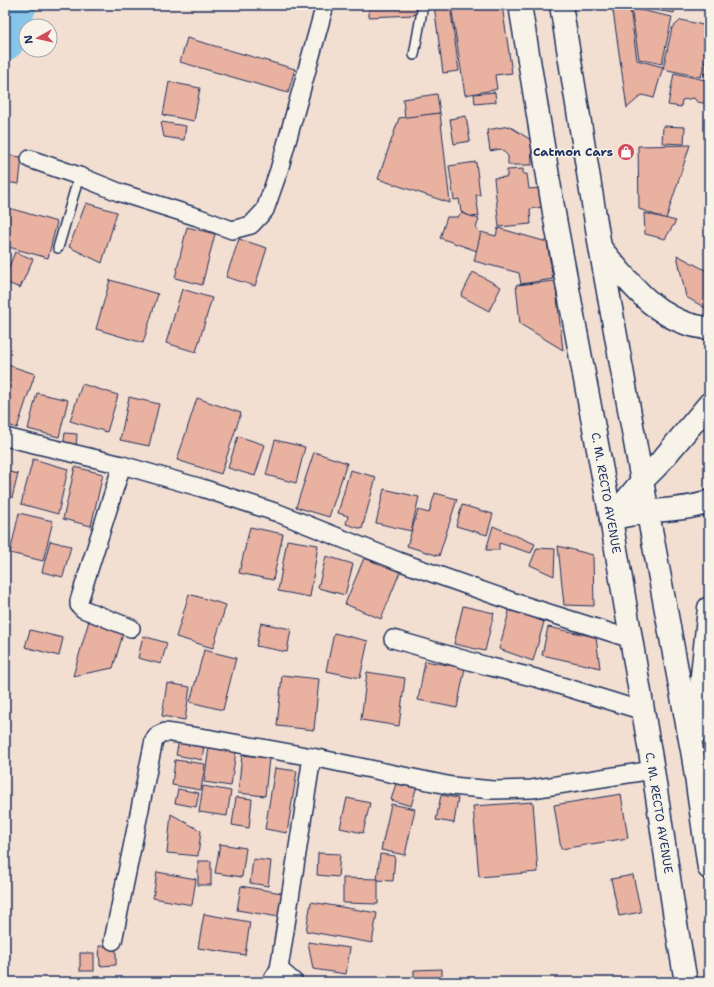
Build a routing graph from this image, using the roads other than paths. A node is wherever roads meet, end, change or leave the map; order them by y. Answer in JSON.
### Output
{"nodes":[{"id":1,"x":325,"y":5,"type":"edge"},
{"id":2,"x":423,"y":5,"type":"edge"},
{"id":3,"x":520,"y":5,"type":"edge"},
{"id":4,"x":561,"y":5,"type":"edge"},
{"id":5,"x":414,"y":55,"type":"dead end"},
{"id":6,"x":30,"y":159,"type":"dead end"},
{"id":7,"x":79,"y":176,"type":"junction"},
{"id":8,"x":600,"y":247,"type":"junction"},
{"id":9,"x":58,"y":248,"type":"dead end"},
{"id":10,"x":709,"y":328,"type":"edge"},
{"id":11,"x":709,"y":404,"type":"edge"},
{"id":12,"x":5,"y":437,"type":"edge"},
{"id":13,"x":122,"y":465,"type":"junction"},
{"id":14,"x":642,"y":482,"type":"junction"},
{"id":15,"x":709,"y":501,"type":"edge"},
{"id":16,"x":648,"y":512,"type":"junction"},
{"id":17,"x":611,"y":518,"type":"junction"},
{"id":18,"x":709,"y":608,"type":"edge"},
{"id":19,"x":131,"y":628,"type":"dead end"},
{"id":20,"x":394,"y":639,"type":"dead end"},
{"id":21,"x":631,"y":639,"type":"junction"},
{"id":22,"x":705,"y":690,"type":"edge"},
{"id":23,"x":643,"y":711,"type":"junction"},
{"id":24,"x":693,"y":756,"type":"junction"},
{"id":25,"x":312,"y":757,"type":"junction"},
{"id":26,"x":652,"y":770,"type":"junction"},
{"id":27,"x":709,"y":868,"type":"edge"},
{"id":28,"x":113,"y":941,"type":"dead end"},
{"id":29,"x":275,"y":975,"type":"edge"},
{"id":30,"x":294,"y":982,"type":"edge"},
{"id":31,"x":686,"y":982,"type":"edge"}],
"edges":[{"from":1,"to":7,"type":"street"},
{"from":2,"to":5,"type":"lane"},
{"from":3,"to":17,"type":"main road","name":"C. M. RECTO AVENUE"},
{"from":4,"to":8,"type":"main road"},
{"from":6,"to":7,"type":"street"},
{"from":7,"to":9,"type":"lane"},
{"from":8,"to":10,"type":"main road"},
{"from":8,"to":14,"type":"main road"},
{"from":11,"to":14,"type":"main road"},
{"from":12,"to":13,"type":"street"},
{"from":13,"to":19,"type":"street"},
{"from":13,"to":21,"type":"street"},
{"from":14,"to":16,"type":"main road"},
{"from":14,"to":17,"type":"main road"},
{"from":15,"to":16,"type":"main road"},
{"from":16,"to":17,"type":"main road"},
{"from":16,"to":24,"type":"main road"},
{"from":17,"to":21,"type":"main road","name":"C. M. RECTO AVENUE"},
{"from":18,"to":22,"type":"main road"},
{"from":20,"to":23,"type":"street"},
{"from":21,"to":23,"type":"main road","name":"C. M. RECTO AVENUE"},
{"from":22,"to":24,"type":"main road"},
{"from":23,"to":26,"type":"main road","name":"C. M. RECTO AVENUE"},
{"from":24,"to":27,"type":"main road"},
{"from":25,"to":26,"type":"street"},
{"from":25,"to":28,"type":"street"},
{"from":25,"to":29,"type":"street"},
{"from":26,"to":31,"type":"main road","name":"C. M. RECTO AVENUE"},
{"from":29,"to":30,"type":"street"}]}
